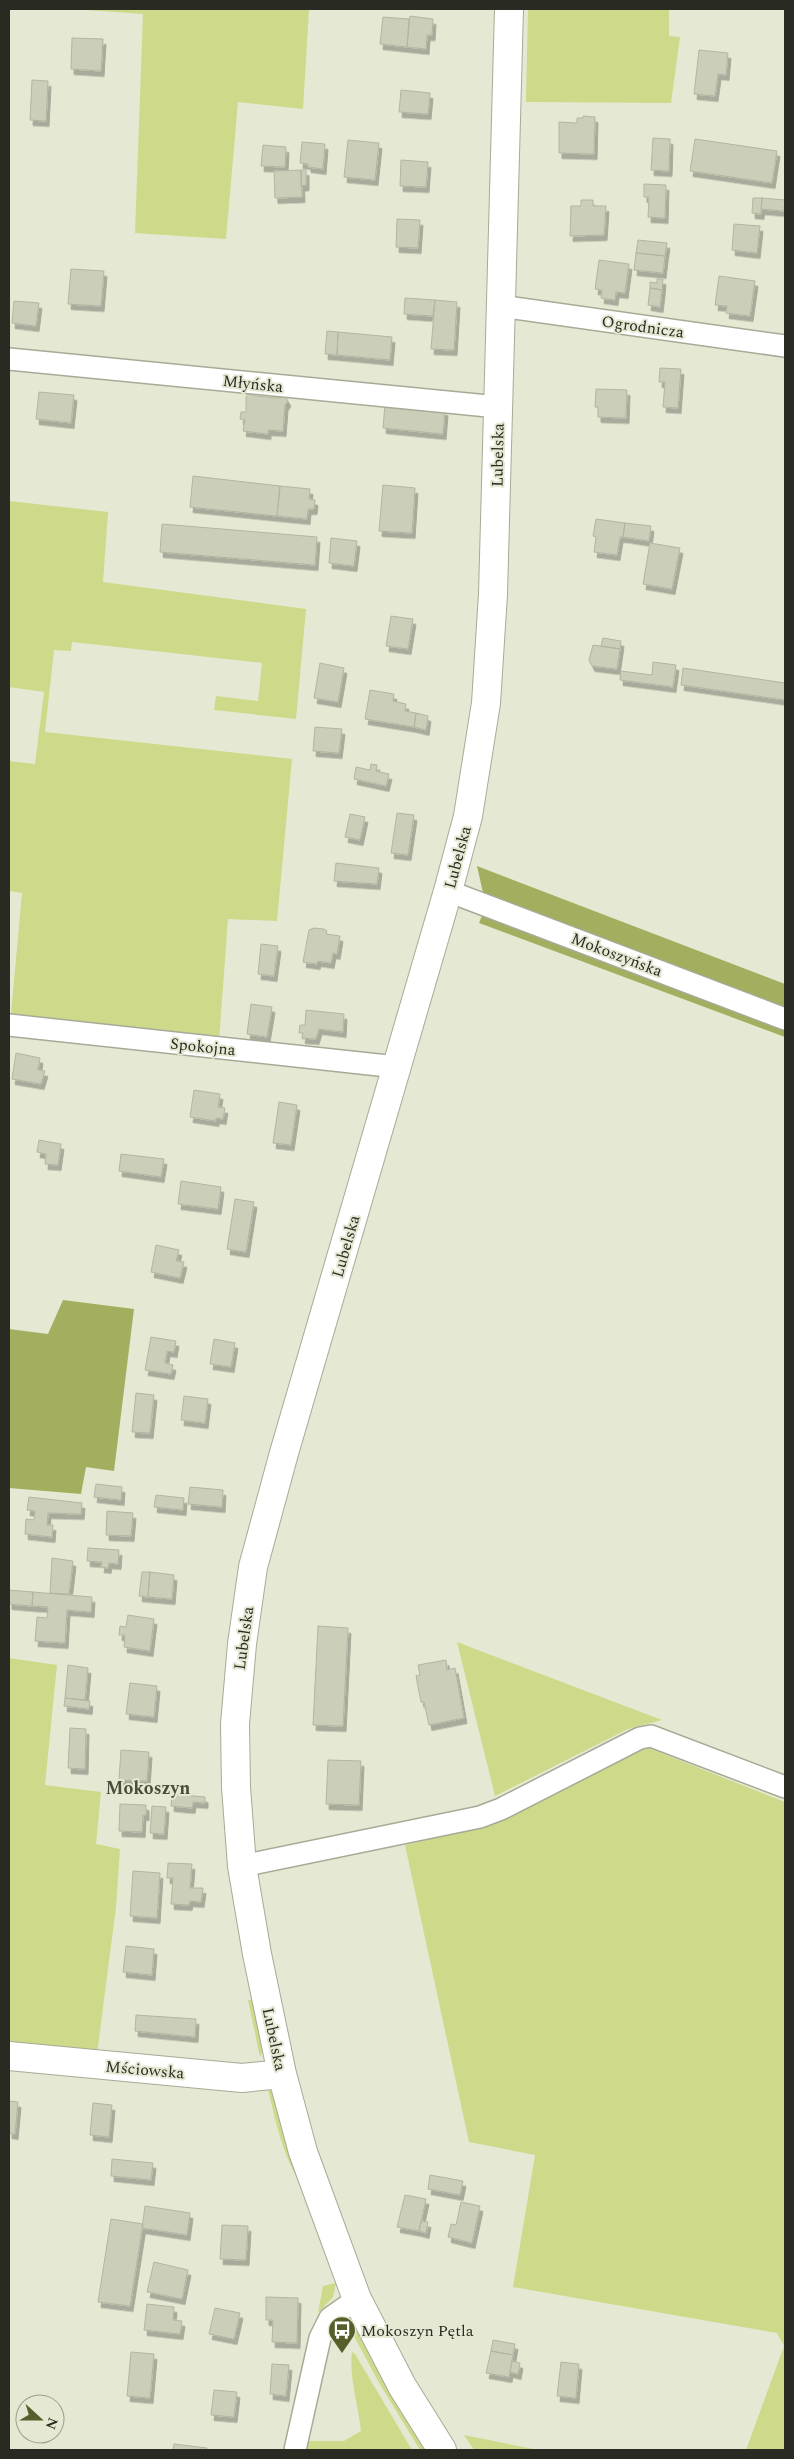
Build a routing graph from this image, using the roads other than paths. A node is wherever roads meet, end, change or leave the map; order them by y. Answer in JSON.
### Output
{"nodes":[{"id":1,"x":508,"y":9,"type":"edge"},
{"id":2,"x":500,"y":306,"type":"junction"},
{"id":3,"x":785,"y":346,"type":"edge"},
{"id":4,"x":9,"y":359,"type":"edge"},
{"id":5,"x":498,"y":407,"type":"junction"},
{"id":6,"x":448,"y":891,"type":"junction"},
{"id":7,"x":785,"y":1019,"type":"edge"},
{"id":8,"x":9,"y":1025,"type":"edge"},
{"id":9,"x":397,"y":1067,"type":"junction"},
{"id":10,"x":785,"y":1787,"type":"edge"},
{"id":11,"x":242,"y":1866,"type":"junction"},
{"id":12,"x":9,"y":2056,"type":"edge"},
{"id":13,"x":282,"y":2074,"type":"junction"},
{"id":14,"x":357,"y":2299,"type":"junction"},
{"id":15,"x":295,"y":2450,"type":"edge"},
{"id":16,"x":442,"y":2450,"type":"edge"}],
"edges":[{"from":1,"to":2,"type":"main road","name":"Lubelska"},
{"from":2,"to":3,"type":"street","name":"Ogrodnicza"},
{"from":2,"to":5,"type":"main road","name":"Lubelska"},
{"from":4,"to":5,"type":"street","name":"Młyńska"},
{"from":5,"to":6,"type":"main road","name":"Lubelska"},
{"from":6,"to":7,"type":"street","name":"Mokoszyńska"},
{"from":6,"to":9,"type":"main road","name":"Lubelska"},
{"from":8,"to":9,"type":"street","name":"Spokojna"},
{"from":9,"to":11,"type":"main road","name":"Lubelska"},
{"from":10,"to":11,"type":"street"},
{"from":11,"to":13,"type":"main road","name":"Lubelska"},
{"from":12,"to":13,"type":"main road","name":"Mściowska"},
{"from":13,"to":14,"type":"main road","name":"Lubelska"},
{"from":14,"to":15,"type":"street"},
{"from":14,"to":16,"type":"main road","name":"Lubelska"}]}
